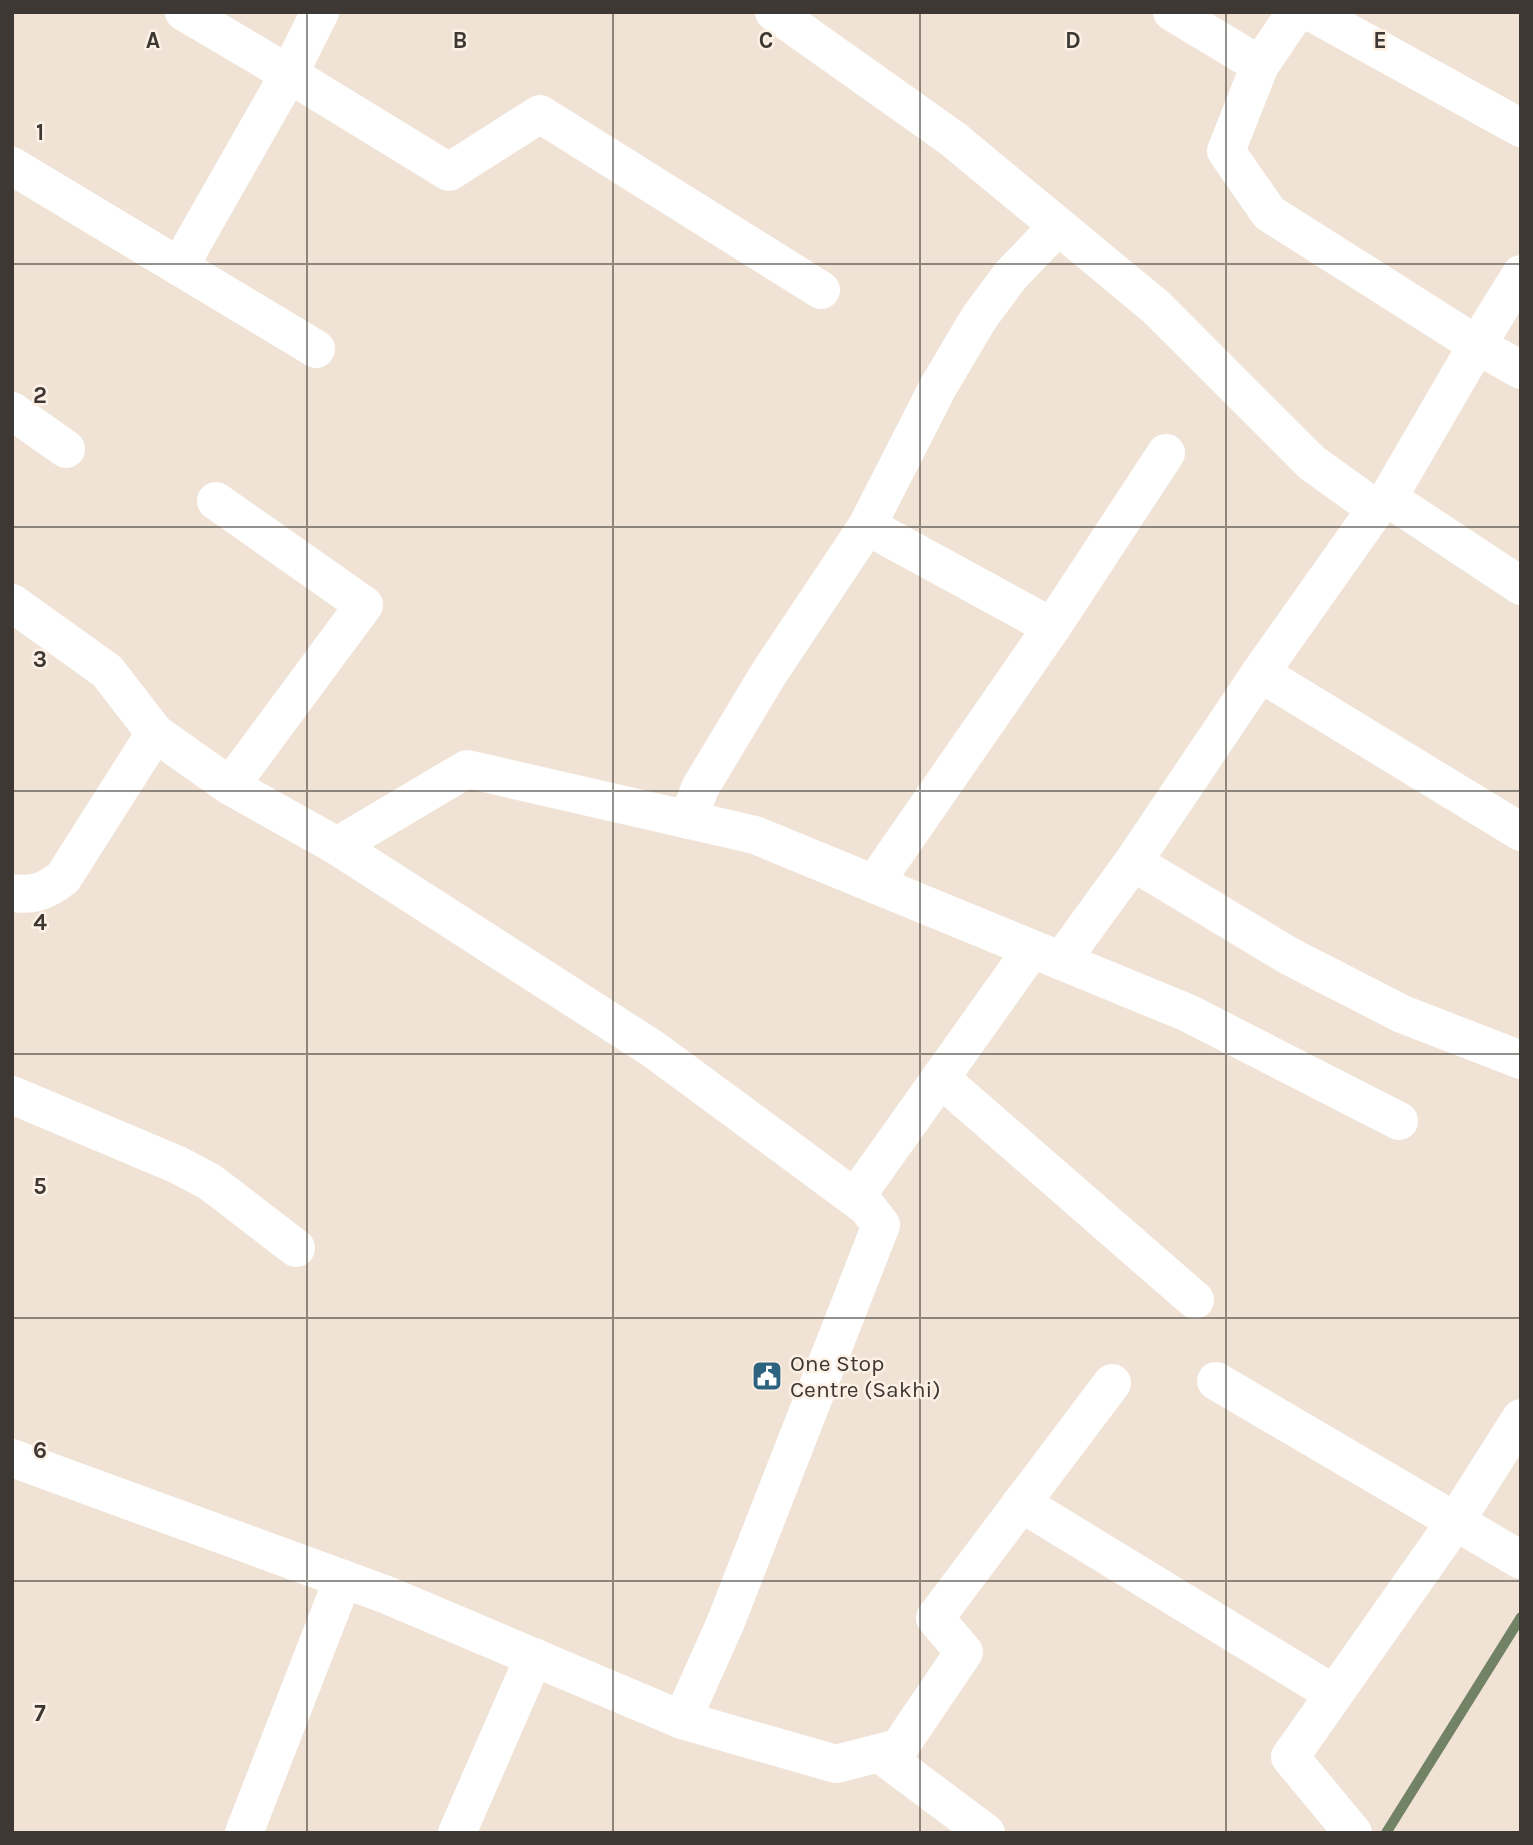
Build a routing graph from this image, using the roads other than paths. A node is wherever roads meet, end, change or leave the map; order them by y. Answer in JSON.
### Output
{"nodes":[{"id":1,"x":184,"y":12,"type":"edge"},
{"id":2,"x":320,"y":12,"type":"edge"},
{"id":3,"x":774,"y":12,"type":"edge"},
{"id":4,"x":1172,"y":12,"type":"edge"},
{"id":5,"x":1296,"y":12,"type":"edge"},
{"id":6,"x":1311,"y":12,"type":"edge"},
{"id":7,"x":1260,"y":65,"type":"junction"},
{"id":8,"x":289,"y":74,"type":"junction"},
{"id":9,"x":1521,"y":128,"type":"edge"},
{"id":10,"x":12,"y":166,"type":"edge"},
{"id":11,"x":1058,"y":226,"type":"junction"},
{"id":12,"x":179,"y":267,"type":"junction"},
{"id":13,"x":1521,"y":274,"type":"edge"},
{"id":14,"x":821,"y":290,"type":"dead end"},
{"id":15,"x":1477,"y":345,"type":"junction"},
{"id":16,"x":316,"y":349,"type":"dead end"},
{"id":17,"x":1521,"y":370,"type":"edge"},
{"id":18,"x":12,"y":411,"type":"edge"},
{"id":19,"x":66,"y":449,"type":"dead end"},
{"id":20,"x":1166,"y":453,"type":"dead end"},
{"id":21,"x":216,"y":501,"type":"dead end"},
{"id":22,"x":1382,"y":504,"type":"junction"},
{"id":23,"x":867,"y":526,"type":"junction"},
{"id":24,"x":1521,"y":586,"type":"edge"},
{"id":25,"x":12,"y":603,"type":"edge"},
{"id":26,"x":1052,"y":627,"type":"junction"},
{"id":27,"x":1260,"y":673,"type":"junction"},
{"id":28,"x":155,"y":733,"type":"junction"},
{"id":29,"x":230,"y":786,"type":"junction"},
{"id":30,"x":688,"y":820,"type":"junction"},
{"id":31,"x":1521,"y":832,"type":"edge"},
{"id":32,"x":337,"y":846,"type":"junction"},
{"id":33,"x":1133,"y":862,"type":"junction"},
{"id":34,"x":874,"y":884,"type":"junction"},
{"id":35,"x":12,"y":893,"type":"edge"},
{"id":36,"x":1046,"y":955,"type":"junction"},
{"id":37,"x":1521,"y":1060,"type":"edge"},
{"id":38,"x":940,"y":1078,"type":"junction"},
{"id":39,"x":12,"y":1095,"type":"edge"},
{"id":40,"x":1399,"y":1121,"type":"dead end"},
{"id":41,"x":855,"y":1198,"type":"junction"},
{"id":42,"x":296,"y":1248,"type":"dead end"},
{"id":43,"x":1195,"y":1300,"type":"dead end"},
{"id":44,"x":1216,"y":1381,"type":"dead end"},
{"id":45,"x":1112,"y":1383,"type":"dead end"},
{"id":46,"x":1521,"y":1418,"type":"edge"},
{"id":47,"x":12,"y":1458,"type":"edge"},
{"id":48,"x":1021,"y":1503,"type":"junction"},
{"id":49,"x":1455,"y":1522,"type":"junction"},
{"id":50,"x":1521,"y":1560,"type":"edge"},
{"id":51,"x":343,"y":1579,"type":"junction"},
{"id":52,"x":534,"y":1657,"type":"junction"},
{"id":53,"x":1334,"y":1694,"type":"junction"},
{"id":54,"x":682,"y":1720,"type":"junction"},
{"id":55,"x":879,"y":1753,"type":"junction"},
{"id":56,"x":244,"y":1833,"type":"edge"},
{"id":57,"x":457,"y":1833,"type":"edge"},
{"id":58,"x":986,"y":1833,"type":"edge"},
{"id":59,"x":1353,"y":1833,"type":"edge"}],
"edges":[{"from":1,"to":8,"type":"street"},
{"from":2,"to":8,"type":"street"},
{"from":3,"to":11,"type":"street"},
{"from":4,"to":7,"type":"street"},
{"from":5,"to":7,"type":"street"},
{"from":6,"to":9,"type":"street"},
{"from":7,"to":15,"type":"street"},
{"from":8,"to":12,"type":"street"},
{"from":8,"to":14,"type":"street"},
{"from":10,"to":12,"type":"street"},
{"from":11,"to":22,"type":"street"},
{"from":11,"to":23,"type":"street"},
{"from":12,"to":16,"type":"street"},
{"from":13,"to":15,"type":"street"},
{"from":15,"to":17,"type":"street"},
{"from":15,"to":22,"type":"street"},
{"from":18,"to":19,"type":"street"},
{"from":20,"to":26,"type":"street"},
{"from":21,"to":29,"type":"street"},
{"from":22,"to":24,"type":"street"},
{"from":22,"to":27,"type":"street"},
{"from":23,"to":26,"type":"street"},
{"from":23,"to":30,"type":"street"},
{"from":25,"to":28,"type":"street"},
{"from":26,"to":34,"type":"street"},
{"from":27,"to":31,"type":"street"},
{"from":27,"to":33,"type":"street"},
{"from":28,"to":29,"type":"street"},
{"from":28,"to":35,"type":"street"},
{"from":29,"to":32,"type":"street"},
{"from":30,"to":32,"type":"street"},
{"from":30,"to":34,"type":"street"},
{"from":32,"to":41,"type":"street"},
{"from":33,"to":36,"type":"street"},
{"from":33,"to":37,"type":"street"},
{"from":34,"to":36,"type":"street"},
{"from":36,"to":38,"type":"street"},
{"from":36,"to":40,"type":"street"},
{"from":38,"to":41,"type":"street"},
{"from":38,"to":43,"type":"street"},
{"from":39,"to":42,"type":"street"},
{"from":41,"to":54,"type":"street"},
{"from":44,"to":49,"type":"street"},
{"from":45,"to":48,"type":"street"},
{"from":46,"to":49,"type":"street"},
{"from":47,"to":51,"type":"street"},
{"from":48,"to":53,"type":"street"},
{"from":48,"to":55,"type":"street"},
{"from":49,"to":50,"type":"street"},
{"from":49,"to":53,"type":"street"},
{"from":51,"to":52,"type":"street"},
{"from":51,"to":56,"type":"street"},
{"from":52,"to":54,"type":"street"},
{"from":52,"to":57,"type":"street"},
{"from":53,"to":59,"type":"street"},
{"from":54,"to":55,"type":"street"},
{"from":55,"to":58,"type":"street"}]}
